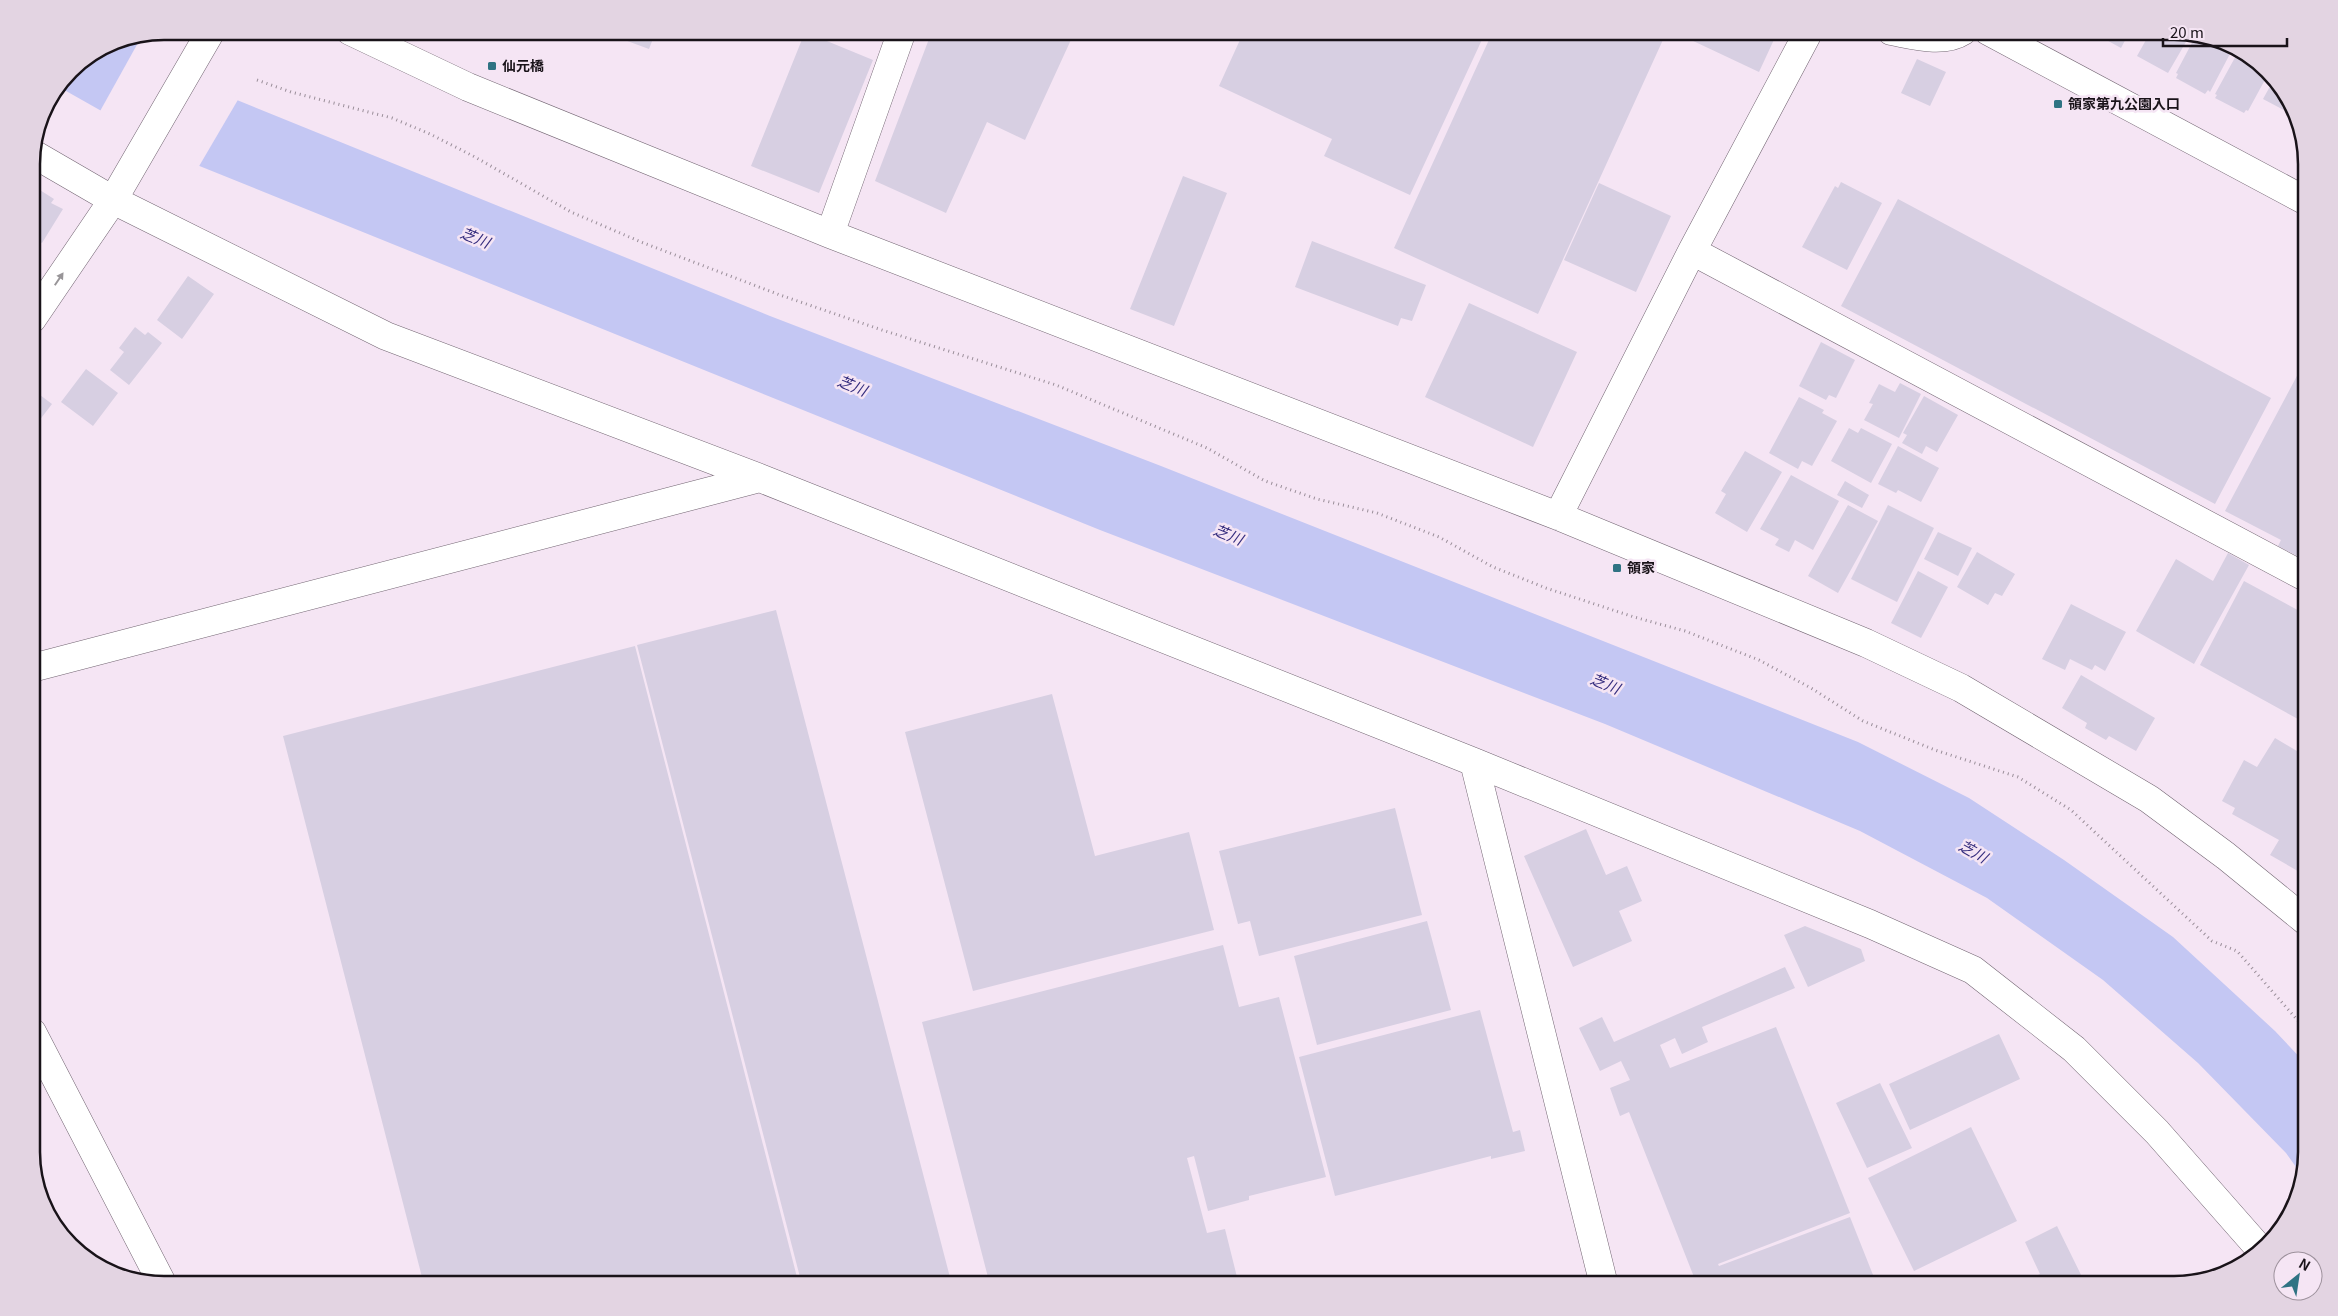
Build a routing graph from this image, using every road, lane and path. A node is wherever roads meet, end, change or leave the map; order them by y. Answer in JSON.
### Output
{"nodes":[{"id":1,"x":206,"y":40,"type":"edge"},
{"id":2,"x":369,"y":40,"type":"edge"},
{"id":3,"x":899,"y":40,"type":"edge"},
{"id":4,"x":1804,"y":40,"type":"edge"},
{"id":5,"x":2005,"y":40,"type":"edge"},
{"id":6,"x":257,"y":80,"type":"dead end"},
{"id":7,"x":40,"y":158,"type":"edge"},
{"id":8,"x":2298,"y":197,"type":"edge"},
{"id":9,"x":112,"y":200,"type":"junction"},
{"id":10,"x":830,"y":234,"type":"junction"},
{"id":11,"x":1692,"y":251,"type":"junction"},
{"id":12,"x":40,"y":307,"type":"edge"},
{"id":13,"x":760,"y":478,"type":"junction"},
{"id":14,"x":1558,"y":516,"type":"junction"},
{"id":15,"x":2298,"y":573,"type":"edge"},
{"id":16,"x":40,"y":666,"type":"edge"},
{"id":17,"x":1474,"y":762,"type":"junction"},
{"id":18,"x":2298,"y":915,"type":"edge"},
{"id":19,"x":2298,"y":1021,"type":"edge"},
{"id":20,"x":40,"y":1047,"type":"edge"},
{"id":21,"x":2256,"y":1245,"type":"edge"},
{"id":22,"x":158,"y":1276,"type":"edge"},
{"id":23,"x":1602,"y":1276,"type":"edge"}],
"edges":[{"from":1,"to":9,"type":"street"},
{"from":2,"to":10,"type":"street"},
{"from":3,"to":10,"type":"street"},
{"from":4,"to":11,"type":"street"},
{"from":5,"to":8,"type":"street"},
{"from":6,"to":19,"type":"path"},
{"from":7,"to":9,"type":"street"},
{"from":12,"to":9,"type":"street","one_way":true},
{"from":9,"to":13,"type":"street"},
{"from":10,"to":14,"type":"street"},
{"from":11,"to":14,"type":"street"},
{"from":11,"to":15,"type":"street"},
{"from":13,"to":16,"type":"street"},
{"from":13,"to":17,"type":"street"},
{"from":14,"to":18,"type":"street"},
{"from":17,"to":21,"type":"street"},
{"from":17,"to":23,"type":"street"},
{"from":20,"to":22,"type":"street"}]}
